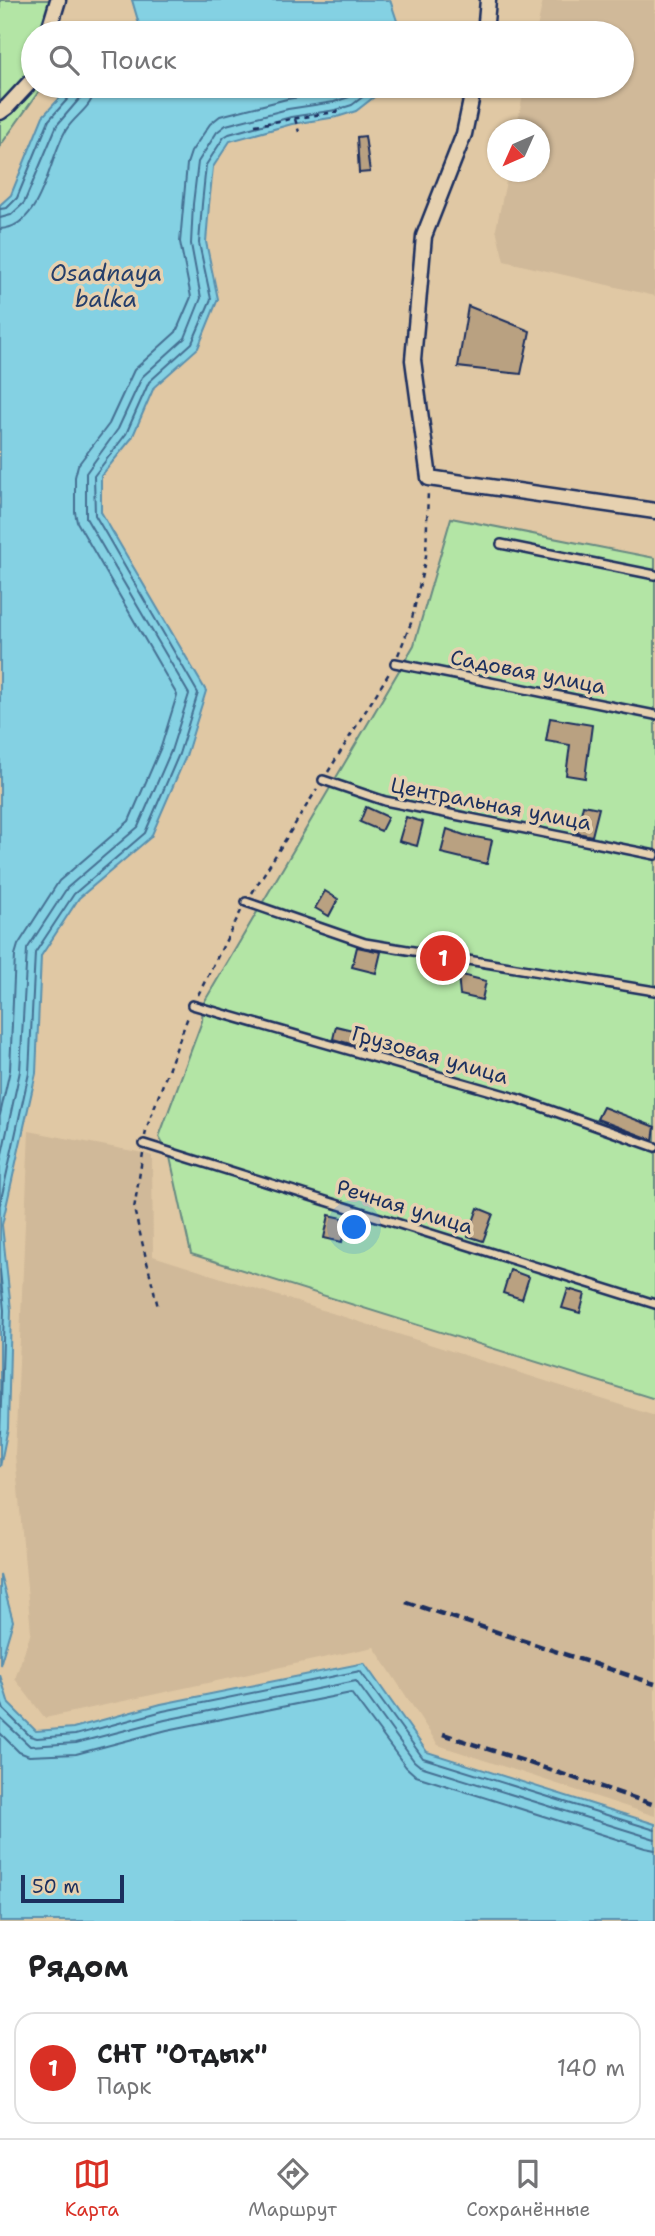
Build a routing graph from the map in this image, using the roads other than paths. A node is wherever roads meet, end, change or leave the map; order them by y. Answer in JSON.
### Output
{"nodes":[{"id":1,"x":58,"y":0,"type":"edge"},
{"id":2,"x":488,"y":0,"type":"edge"},
{"id":3,"x":52,"y":21,"type":"edge"},
{"id":4,"x":486,"y":21,"type":"edge"},
{"id":5,"x":21,"y":91,"type":"edge"},
{"id":6,"x":472,"y":98,"type":"edge"},
{"id":7,"x":0,"y":112,"type":"edge"},
{"id":8,"x":655,"y":511,"type":"edge"},
{"id":9,"x":501,"y":544,"type":"dead end"},
{"id":10,"x":655,"y":575,"type":"edge"},
{"id":11,"x":395,"y":663,"type":"road end"},
{"id":12,"x":655,"y":715,"type":"edge"},
{"id":13,"x":323,"y":780,"type":"road end"},
{"id":14,"x":655,"y":855,"type":"edge"},
{"id":15,"x":246,"y":902,"type":"road end"},
{"id":16,"x":655,"y":991,"type":"edge"},
{"id":17,"x":192,"y":1005,"type":"road end"},
{"id":18,"x":144,"y":1144,"type":"road end"},
{"id":19,"x":655,"y":1147,"type":"edge"},
{"id":20,"x":655,"y":1304,"type":"edge"}],
"edges":[{"from":1,"to":3,"type":"street"},
{"from":2,"to":4,"type":"street"},
{"from":5,"to":7,"type":"street"},
{"from":6,"to":8,"type":"street"},
{"from":9,"to":10,"type":"lane"},
{"from":11,"to":12,"type":"lane","name":"Садовая улица"},
{"from":13,"to":14,"type":"lane","name":"Центральная улица"},
{"from":15,"to":16,"type":"lane"},
{"from":17,"to":19,"type":"lane","name":"Грузовая улица"},
{"from":18,"to":20,"type":"lane","name":"Речная улица"}]}
